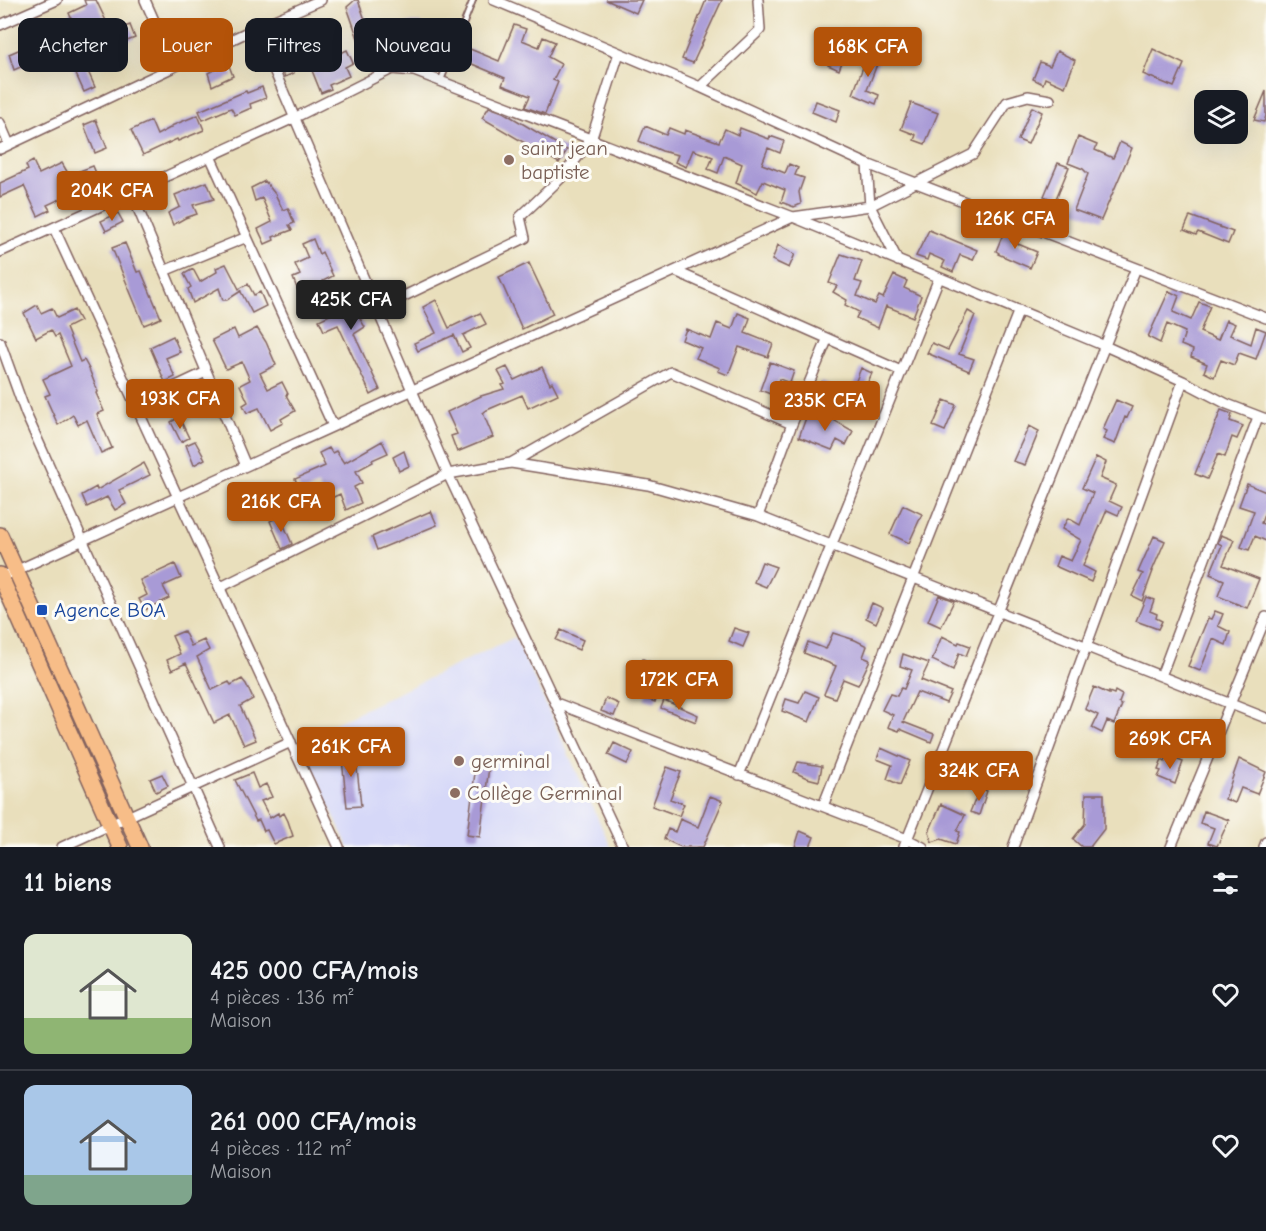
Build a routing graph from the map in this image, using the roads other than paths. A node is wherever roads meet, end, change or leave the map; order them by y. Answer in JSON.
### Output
{"nodes":[{"id":1,"x":57,"y":0,"type":"edge"},
{"id":2,"x":145,"y":0,"type":"edge"},
{"id":3,"x":321,"y":0,"type":"edge"},
{"id":4,"x":473,"y":0,"type":"edge"},
{"id":5,"x":494,"y":0,"type":"edge"},
{"id":6,"x":758,"y":0,"type":"edge"},
{"id":7,"x":153,"y":18,"type":"edge"},
{"id":8,"x":279,"y":18,"type":"edge"},
{"id":9,"x":0,"y":26,"type":"edge"},
{"id":10,"x":618,"y":53,"type":"junction"},
{"id":11,"x":161,"y":72,"type":"edge"},
{"id":12,"x":276,"y":72,"type":"edge"},
{"id":13,"x":441,"y":80,"type":"junction"},
{"id":14,"x":700,"y":87,"type":"junction"},
{"id":15,"x":1050,"y":100,"type":"dead end"},
{"id":16,"x":296,"y":117,"type":"junction"},
{"id":17,"x":0,"y":123,"type":"edge"},
{"id":18,"x":591,"y":140,"type":"junction"},
{"id":19,"x":9,"y":144,"type":"junction"},
{"id":20,"x":0,"y":149,"type":"edge"},
{"id":21,"x":210,"y":156,"type":"junction"},
{"id":22,"x":867,"y":164,"type":"junction"},
{"id":23,"x":915,"y":183,"type":"junction"},
{"id":24,"x":131,"y":192,"type":"junction"},
{"id":25,"x":870,"y":206,"type":"junction"},
{"id":26,"x":793,"y":216,"type":"junction"},
{"id":27,"x":54,"y":228,"type":"junction"},
{"id":28,"x":247,"y":237,"type":"junction"},
{"id":29,"x":0,"y":252,"type":"edge"},
{"id":30,"x":898,"y":261,"type":"junction"},
{"id":31,"x":1136,"y":268,"type":"junction"},
{"id":32,"x":164,"y":271,"type":"junction"},
{"id":33,"x":675,"y":271,"type":"junction"},
{"id":34,"x":939,"y":278,"type":"junction"},
{"id":35,"x":377,"y":309,"type":"junction"},
{"id":36,"x":1019,"y":310,"type":"junction"},
{"id":37,"x":1266,"y":318,"type":"edge"},
{"id":38,"x":827,"y":340,"type":"junction"},
{"id":39,"x":0,"y":342,"type":"edge"},
{"id":40,"x":1105,"y":346,"type":"junction"},
{"id":41,"x":901,"y":371,"type":"junction"},
{"id":42,"x":206,"y":372,"type":"junction"},
{"id":43,"x":1184,"y":381,"type":"junction"},
{"id":44,"x":412,"y":390,"type":"junction"},
{"id":45,"x":136,"y":405,"type":"junction"},
{"id":46,"x":1262,"y":418,"type":"edge"},
{"id":47,"x":792,"y":424,"type":"junction"},
{"id":48,"x":333,"y":426,"type":"junction"},
{"id":49,"x":511,"y":463,"type":"junction"},
{"id":50,"x":246,"y":466,"type":"junction"},
{"id":51,"x":448,"y":474,"type":"junction"},
{"id":52,"x":178,"y":497,"type":"junction"},
{"id":53,"x":758,"y":516,"type":"junction"},
{"id":54,"x":0,"y":535,"type":"edge"},
{"id":55,"x":82,"y":541,"type":"junction"},
{"id":56,"x":831,"y":545,"type":"junction"},
{"id":57,"x":16,"y":571,"type":"junction"},
{"id":58,"x":0,"y":577,"type":"edge"},
{"id":59,"x":913,"y":578,"type":"junction"},
{"id":60,"x":219,"y":588,"type":"junction"},
{"id":61,"x":998,"y":612,"type":"junction"},
{"id":62,"x":1266,"y":618,"type":"edge"},
{"id":63,"x":1085,"y":646,"type":"junction"},
{"id":64,"x":1161,"y":676,"type":"junction"},
{"id":65,"x":556,"y":703,"type":"junction"},
{"id":66,"x":1231,"y":704,"type":"junction"},
{"id":67,"x":1266,"y":718,"type":"edge"},
{"id":68,"x":291,"y":742,"type":"junction"},
{"id":69,"x":739,"y":775,"type":"junction"},
{"id":70,"x":193,"y":787,"type":"junction"},
{"id":71,"x":823,"y":806,"type":"junction"},
{"id":72,"x":126,"y":818,"type":"junction"},
{"id":73,"x":110,"y":825,"type":"junction"},
{"id":74,"x":1266,"y":842,"type":"edge"},
{"id":75,"x":906,"y":843,"type":"edge"},
{"id":76,"x":62,"y":847,"type":"edge"},
{"id":77,"x":120,"y":847,"type":"edge"},
{"id":78,"x":140,"y":847,"type":"edge"},
{"id":79,"x":220,"y":847,"type":"edge"},
{"id":80,"x":339,"y":847,"type":"edge"},
{"id":81,"x":623,"y":847,"type":"edge"},
{"id":82,"x":923,"y":847,"type":"edge"},
{"id":83,"x":1012,"y":847,"type":"edge"},
{"id":84,"x":1171,"y":847,"type":"edge"},
{"id":85,"x":1264,"y":847,"type":"edge"}],
"edges":[{"from":1,"to":9,"type":"street"},
{"from":2,"to":7,"type":"street"},
{"from":3,"to":8,"type":"street"},
{"from":4,"to":13,"type":"lane"},
{"from":5,"to":10,"type":"street"},
{"from":6,"to":14,"type":"street"},
{"from":10,"to":14,"type":"street"},
{"from":10,"to":18,"type":"street"},
{"from":11,"to":19,"type":"street"},
{"from":12,"to":16,"type":"street"},
{"from":13,"to":16,"type":"street"},
{"from":13,"to":18,"type":"street"},
{"from":14,"to":22,"type":"street"},
{"from":15,"to":23,"type":"street"},
{"from":16,"to":21,"type":"street"},
{"from":16,"to":35,"type":"street"},
{"from":17,"to":19,"type":"street"},
{"from":18,"to":26,"type":"street"},
{"from":18,"to":35,"type":"street"},
{"from":19,"to":20,"type":"street"},
{"from":21,"to":24,"type":"street"},
{"from":21,"to":28,"type":"street"},
{"from":22,"to":23,"type":"street"},
{"from":22,"to":25,"type":"street"},
{"from":23,"to":25,"type":"street"},
{"from":23,"to":31,"type":"street"},
{"from":24,"to":27,"type":"street"},
{"from":24,"to":32,"type":"street"},
{"from":25,"to":26,"type":"street"},
{"from":25,"to":30,"type":"street"},
{"from":26,"to":30,"type":"street"},
{"from":26,"to":33,"type":"street"},
{"from":27,"to":29,"type":"street"},
{"from":27,"to":45,"type":"street"},
{"from":28,"to":32,"type":"street"},
{"from":28,"to":48,"type":"street"},
{"from":30,"to":34,"type":"street"},
{"from":31,"to":37,"type":"street"},
{"from":31,"to":40,"type":"street"},
{"from":32,"to":42,"type":"street"},
{"from":33,"to":38,"type":"street"},
{"from":33,"to":44,"type":"street"},
{"from":34,"to":36,"type":"street"},
{"from":34,"to":41,"type":"street"},
{"from":35,"to":44,"type":"street"},
{"from":36,"to":40,"type":"street"},
{"from":36,"to":59,"type":"street"},
{"from":38,"to":41,"type":"street"},
{"from":38,"to":47,"type":"street"},
{"from":39,"to":55,"type":"street"},
{"from":40,"to":43,"type":"street"},
{"from":40,"to":61,"type":"street"},
{"from":41,"to":56,"type":"street"},
{"from":42,"to":45,"type":"street"},
{"from":42,"to":50,"type":"street"},
{"from":43,"to":46,"type":"street"},
{"from":43,"to":63,"type":"street"},
{"from":44,"to":48,"type":"street"},
{"from":44,"to":51,"type":"street"},
{"from":45,"to":52,"type":"street"},
{"from":46,"to":64,"type":"street"},
{"from":47,"to":49,"type":"street"},
{"from":47,"to":53,"type":"street"},
{"from":48,"to":50,"type":"street"},
{"from":49,"to":51,"type":"street"},
{"from":49,"to":53,"type":"street"},
{"from":50,"to":52,"type":"street"},
{"from":51,"to":60,"type":"street"},
{"from":51,"to":65,"type":"street"},
{"from":52,"to":55,"type":"street"},
{"from":52,"to":60,"type":"street"},
{"from":53,"to":56,"type":"street"},
{"from":54,"to":57,"type":"main road"},
{"from":55,"to":57,"type":"street"},
{"from":55,"to":70,"type":"street"},
{"from":56,"to":59,"type":"street"},
{"from":56,"to":69,"type":"street"},
{"from":57,"to":58,"type":"street"},
{"from":57,"to":72,"type":"main road"},
{"from":58,"to":73,"type":"main road"},
{"from":59,"to":61,"type":"street"},
{"from":59,"to":71,"type":"street"},
{"from":60,"to":68,"type":"street"},
{"from":61,"to":63,"type":"street"},
{"from":61,"to":75,"type":"street"},
{"from":62,"to":66,"type":"street"},
{"from":63,"to":64,"type":"street"},
{"from":63,"to":83,"type":"street"},
{"from":64,"to":66,"type":"street"},
{"from":65,"to":69,"type":"street"},
{"from":65,"to":81,"type":"street"},
{"from":66,"to":67,"type":"street"},
{"from":66,"to":84,"type":"street"},
{"from":68,"to":70,"type":"street"},
{"from":68,"to":80,"type":"street"},
{"from":69,"to":71,"type":"street"},
{"from":70,"to":72,"type":"street"},
{"from":70,"to":79,"type":"street"},
{"from":71,"to":75,"type":"street"},
{"from":72,"to":73,"type":"street"},
{"from":72,"to":78,"type":"main road"},
{"from":73,"to":76,"type":"street"},
{"from":73,"to":77,"type":"main road"},
{"from":74,"to":85,"type":"street"},
{"from":75,"to":82,"type":"street"}]}
